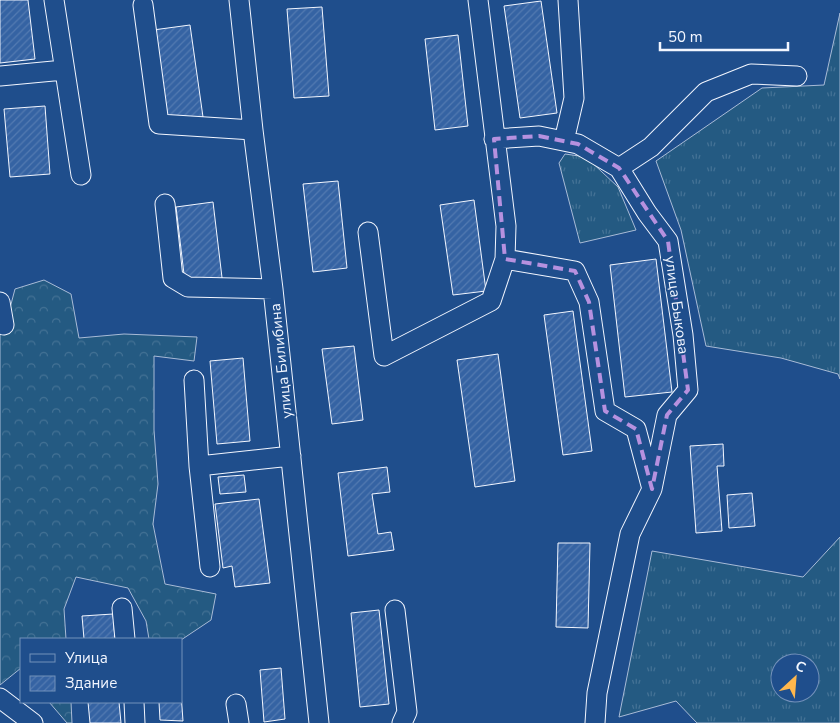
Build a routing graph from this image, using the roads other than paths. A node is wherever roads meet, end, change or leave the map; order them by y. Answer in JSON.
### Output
{"nodes":[{"id":1,"x":54,"y":0,"type":"edge"},
{"id":2,"x":239,"y":0,"type":"edge"},
{"id":3,"x":478,"y":0,"type":"edge"},
{"id":4,"x":568,"y":0,"type":"edge"},
{"id":5,"x":143,"y":5,"type":"dead end"},
{"id":6,"x":64,"y":70,"type":"junction"},
{"id":7,"x":0,"y":76,"type":"edge"},
{"id":8,"x":797,"y":76,"type":"dead end"},
{"id":9,"x":253,"y":130,"type":"junction"},
{"id":10,"x":494,"y":138,"type":"junction"},
{"id":11,"x":564,"y":141,"type":"junction"},
{"id":12,"x":618,"y":168,"type":"junction"},
{"id":13,"x":81,"y":175,"type":"dead end"},
{"id":14,"x":165,"y":204,"type":"dead end"},
{"id":15,"x":368,"y":232,"type":"dead end"},
{"id":16,"x":506,"y":259,"type":"junction"},
{"id":17,"x":273,"y":289,"type":"junction"},
{"id":18,"x":0,"y":302,"type":"edge"},
{"id":19,"x":4,"y":325,"type":"dead end"},
{"id":20,"x":194,"y":380,"type":"dead end"},
{"id":21,"x":290,"y":456,"type":"junction"},
{"id":22,"x":199,"y":466,"type":"junction"},
{"id":23,"x":652,"y":489,"type":"junction"},
{"id":24,"x":210,"y":567,"type":"dead end"},
{"id":25,"x":122,"y":608,"type":"dead end"},
{"id":26,"x":395,"y":610,"type":"dead end"},
{"id":27,"x":125,"y":638,"type":"edge"},
{"id":28,"x":0,"y":698,"type":"edge"},
{"id":29,"x":134,"y":703,"type":"edge"},
{"id":30,"x":236,"y":704,"type":"dead end"},
{"id":31,"x":34,"y":723,"type":"edge"},
{"id":32,"x":135,"y":723,"type":"edge"},
{"id":33,"x":239,"y":723,"type":"edge"},
{"id":34,"x":318,"y":723,"type":"edge"},
{"id":35,"x":402,"y":723,"type":"edge"},
{"id":36,"x":596,"y":723,"type":"edge"}],
"edges":[{"from":1,"to":6,"type":"street"},
{"from":2,"to":9,"type":"street","name":"улица Билибина"},
{"from":3,"to":10,"type":"street"},
{"from":4,"to":11,"type":"street"},
{"from":5,"to":9,"type":"street"},
{"from":6,"to":7,"type":"street"},
{"from":6,"to":13,"type":"street"},
{"from":8,"to":12,"type":"street"},
{"from":9,"to":17,"type":"street","name":"улица Билибина"},
{"from":10,"to":11,"type":"street","name":"улица Быкова"},
{"from":10,"to":16,"type":"street"},
{"from":11,"to":12,"type":"street","name":"улица Быкова"},
{"from":12,"to":23,"type":"street","name":"улица Быкова"},
{"from":14,"to":17,"type":"street"},
{"from":15,"to":16,"type":"street"},
{"from":16,"to":23,"type":"street"},
{"from":17,"to":21,"type":"street","name":"улица Билибина"},
{"from":18,"to":19,"type":"street"},
{"from":20,"to":22,"type":"street"},
{"from":21,"to":22,"type":"street"},
{"from":21,"to":34,"type":"street","name":"улица Билибина"},
{"from":22,"to":24,"type":"street"},
{"from":23,"to":36,"type":"street","name":"улица Быкова"},
{"from":25,"to":27,"type":"street"},
{"from":26,"to":35,"type":"street"},
{"from":28,"to":31,"type":"street"},
{"from":29,"to":32,"type":"street"},
{"from":30,"to":33,"type":"street"}]}
